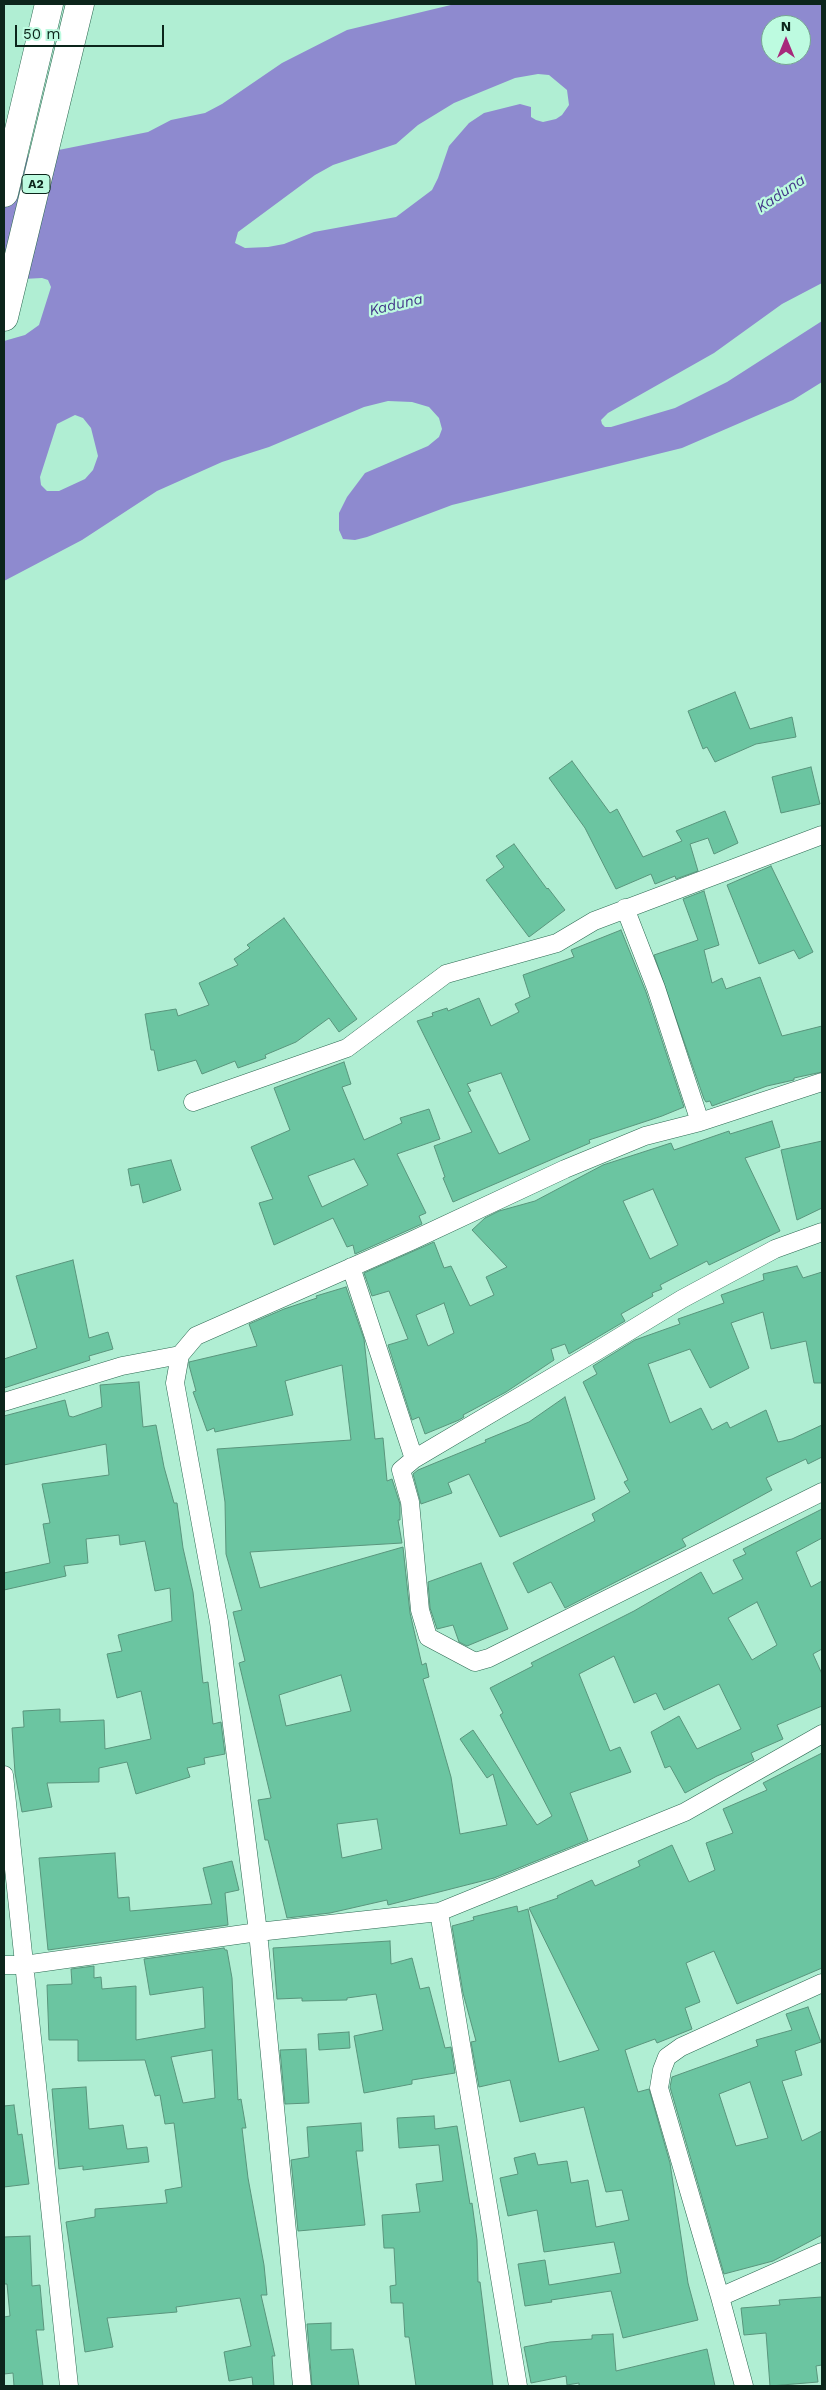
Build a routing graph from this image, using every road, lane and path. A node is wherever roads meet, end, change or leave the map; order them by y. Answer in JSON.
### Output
{"nodes":[{"id":1,"x":49,"y":4,"type":"edge"},
{"id":2,"x":80,"y":4,"type":"edge"},
{"id":3,"x":4,"y":192,"type":"edge"},
{"id":4,"x":4,"y":317,"type":"edge"},
{"id":5,"x":822,"y":835,"type":"edge"},
{"id":6,"x":625,"y":908,"type":"junction"},
{"id":7,"x":822,"y":1082,"type":"edge"},
{"id":8,"x":193,"y":1102,"type":"dead end"},
{"id":9,"x":700,"y":1122,"type":"junction"},
{"id":10,"x":822,"y":1232,"type":"edge"},
{"id":11,"x":350,"y":1267,"type":"junction"},
{"id":12,"x":180,"y":1356,"type":"junction"},
{"id":13,"x":4,"y":1402,"type":"edge"},
{"id":14,"x":414,"y":1459,"type":"junction"},
{"id":15,"x":822,"y":1492,"type":"edge"},
{"id":16,"x":822,"y":1734,"type":"edge"},
{"id":17,"x":4,"y":1775,"type":"edge"},
{"id":18,"x":439,"y":1912,"type":"junction"},
{"id":19,"x":258,"y":1932,"type":"junction"},
{"id":20,"x":4,"y":1965,"type":"edge"},
{"id":21,"x":24,"y":1965,"type":"junction"},
{"id":22,"x":822,"y":1983,"type":"edge"},
{"id":23,"x":822,"y":2252,"type":"edge"},
{"id":24,"x":720,"y":2297,"type":"junction"},
{"id":25,"x":69,"y":2386,"type":"edge"},
{"id":26,"x":302,"y":2386,"type":"edge"},
{"id":27,"x":518,"y":2386,"type":"edge"},
{"id":28,"x":744,"y":2386,"type":"edge"}],
"edges":[{"from":1,"to":3,"type":"highway","number":"A2"},
{"from":2,"to":4,"type":"highway","number":"A2"},
{"from":5,"to":6,"type":"street"},
{"from":6,"to":8,"type":"street"},
{"from":6,"to":9,"type":"street"},
{"from":7,"to":9,"type":"street"},
{"from":9,"to":11,"type":"street"},
{"from":10,"to":14,"type":"street"},
{"from":11,"to":12,"type":"street"},
{"from":11,"to":14,"type":"street"},
{"from":12,"to":13,"type":"street"},
{"from":12,"to":19,"type":"street"},
{"from":14,"to":15,"type":"street"},
{"from":16,"to":18,"type":"street"},
{"from":17,"to":21,"type":"street"},
{"from":18,"to":19,"type":"street"},
{"from":18,"to":27,"type":"street"},
{"from":19,"to":21,"type":"street"},
{"from":19,"to":26,"type":"street"},
{"from":20,"to":21,"type":"street"},
{"from":21,"to":25,"type":"street"},
{"from":22,"to":24,"type":"street"},
{"from":23,"to":24,"type":"street"},
{"from":24,"to":28,"type":"street"}]}
